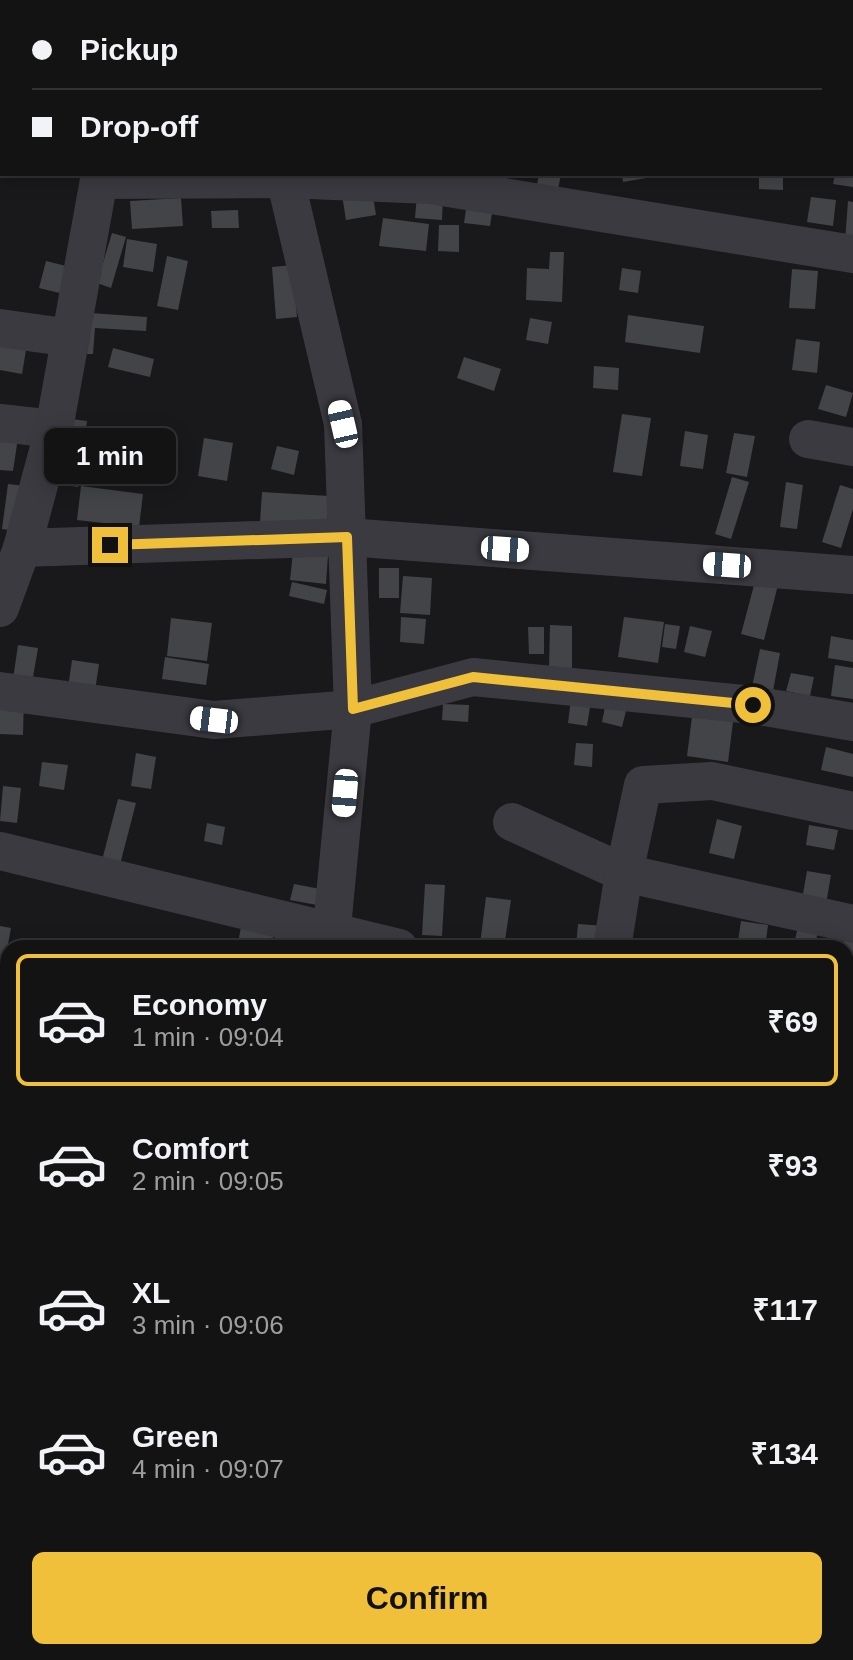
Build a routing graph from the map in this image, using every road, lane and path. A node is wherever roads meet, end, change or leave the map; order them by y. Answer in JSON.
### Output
{"nodes":[{"id":1,"x":285,"y":176,"type":"edge"},
{"id":2,"x":100,"y":177,"type":"edge"},
{"id":3,"x":853,"y":254,"type":"edge"},
{"id":4,"x":0,"y":328,"type":"edge"},
{"id":5,"x":71,"y":338,"type":"junction"},
{"id":6,"x":0,"y":423,"type":"edge"},
{"id":7,"x":54,"y":429,"type":"junction"},
{"id":8,"x":808,"y":439,"type":"dead end"},
{"id":9,"x":853,"y":447,"type":"edge"},
{"id":10,"x":347,"y":537,"type":"junction"},
{"id":11,"x":22,"y":548,"type":"junction"},
{"id":12,"x":853,"y":575,"type":"edge"},
{"id":13,"x":0,"y":608,"type":"edge"},
{"id":14,"x":0,"y":691,"type":"edge"},
{"id":15,"x":353,"y":709,"type":"junction"},
{"id":16,"x":853,"y":722,"type":"edge"},
{"id":17,"x":853,"y":811,"type":"edge"},
{"id":18,"x":512,"y":822,"type":"dead end"},
{"id":19,"x":0,"y":851,"type":"edge"},
{"id":20,"x":624,"y":873,"type":"junction"},
{"id":21,"x":853,"y":924,"type":"edge"},
{"id":22,"x":331,"y":940,"type":"edge"},
{"id":23,"x":613,"y":940,"type":"edge"}],
"edges":[{"from":1,"to":2,"type":"street"},
{"from":1,"to":3,"type":"street"},
{"from":1,"to":10,"type":"street"},
{"from":2,"to":5,"type":"street"},
{"from":4,"to":5,"type":"street"},
{"from":5,"to":7,"type":"street"},
{"from":6,"to":7,"type":"street"},
{"from":7,"to":11,"type":"street"},
{"from":8,"to":9,"type":"street"},
{"from":10,"to":11,"type":"street"},
{"from":10,"to":12,"type":"street"},
{"from":10,"to":15,"type":"street"},
{"from":11,"to":13,"type":"street"},
{"from":14,"to":15,"type":"street"},
{"from":15,"to":16,"type":"street"},
{"from":15,"to":22,"type":"street"},
{"from":17,"to":20,"type":"street"},
{"from":18,"to":20,"type":"street"},
{"from":19,"to":22,"type":"street"},
{"from":20,"to":21,"type":"street"},
{"from":20,"to":23,"type":"street"}]}
